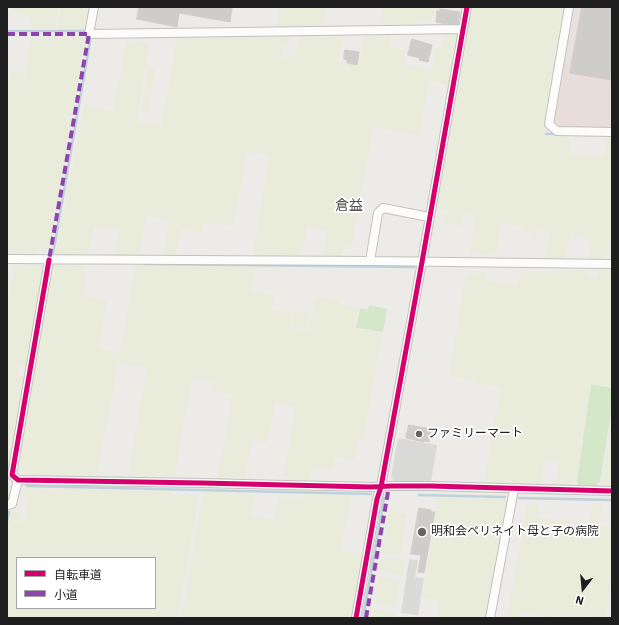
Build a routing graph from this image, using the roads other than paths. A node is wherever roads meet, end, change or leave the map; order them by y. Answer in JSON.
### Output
{"nodes":[{"id":1,"x":94,"y":7,"type":"edge"},
{"id":2,"x":467,"y":7,"type":"edge"},
{"id":3,"x":569,"y":7,"type":"edge"},
{"id":4,"x":463,"y":29,"type":"junction"},
{"id":5,"x":612,"y":132,"type":"edge"},
{"id":6,"x":429,"y":217,"type":"junction"},
{"id":7,"x":7,"y":260,"type":"edge"},
{"id":8,"x":49,"y":260,"type":"junction"},
{"id":9,"x":370,"y":261,"type":"junction"},
{"id":10,"x":424,"y":262,"type":"junction"},
{"id":11,"x":612,"y":264,"type":"edge"},
{"id":12,"x":18,"y":480,"type":"junction"},
{"id":13,"x":381,"y":487,"type":"junction"},
{"id":14,"x":514,"y":489,"type":"junction"},
{"id":15,"x":612,"y":491,"type":"edge"},
{"id":16,"x":7,"y":505,"type":"edge"},
{"id":17,"x":356,"y":618,"type":"edge"},
{"id":18,"x":490,"y":618,"type":"edge"}],
"edges":[{"from":1,"to":4,"type":"street"},
{"from":2,"to":4,"type":"street"},
{"from":3,"to":5,"type":"street"},
{"from":4,"to":6,"type":"street"},
{"from":6,"to":9,"type":"street"},
{"from":6,"to":10,"type":"street"},
{"from":7,"to":8,"type":"street"},
{"from":8,"to":9,"type":"street"},
{"from":8,"to":12,"type":"street"},
{"from":9,"to":10,"type":"street"},
{"from":10,"to":11,"type":"street"},
{"from":10,"to":13,"type":"street"},
{"from":12,"to":13,"type":"street"},
{"from":12,"to":16,"type":"street"},
{"from":13,"to":14,"type":"street"},
{"from":13,"to":17,"type":"street"},
{"from":14,"to":15,"type":"street"},
{"from":14,"to":18,"type":"street"}]}
